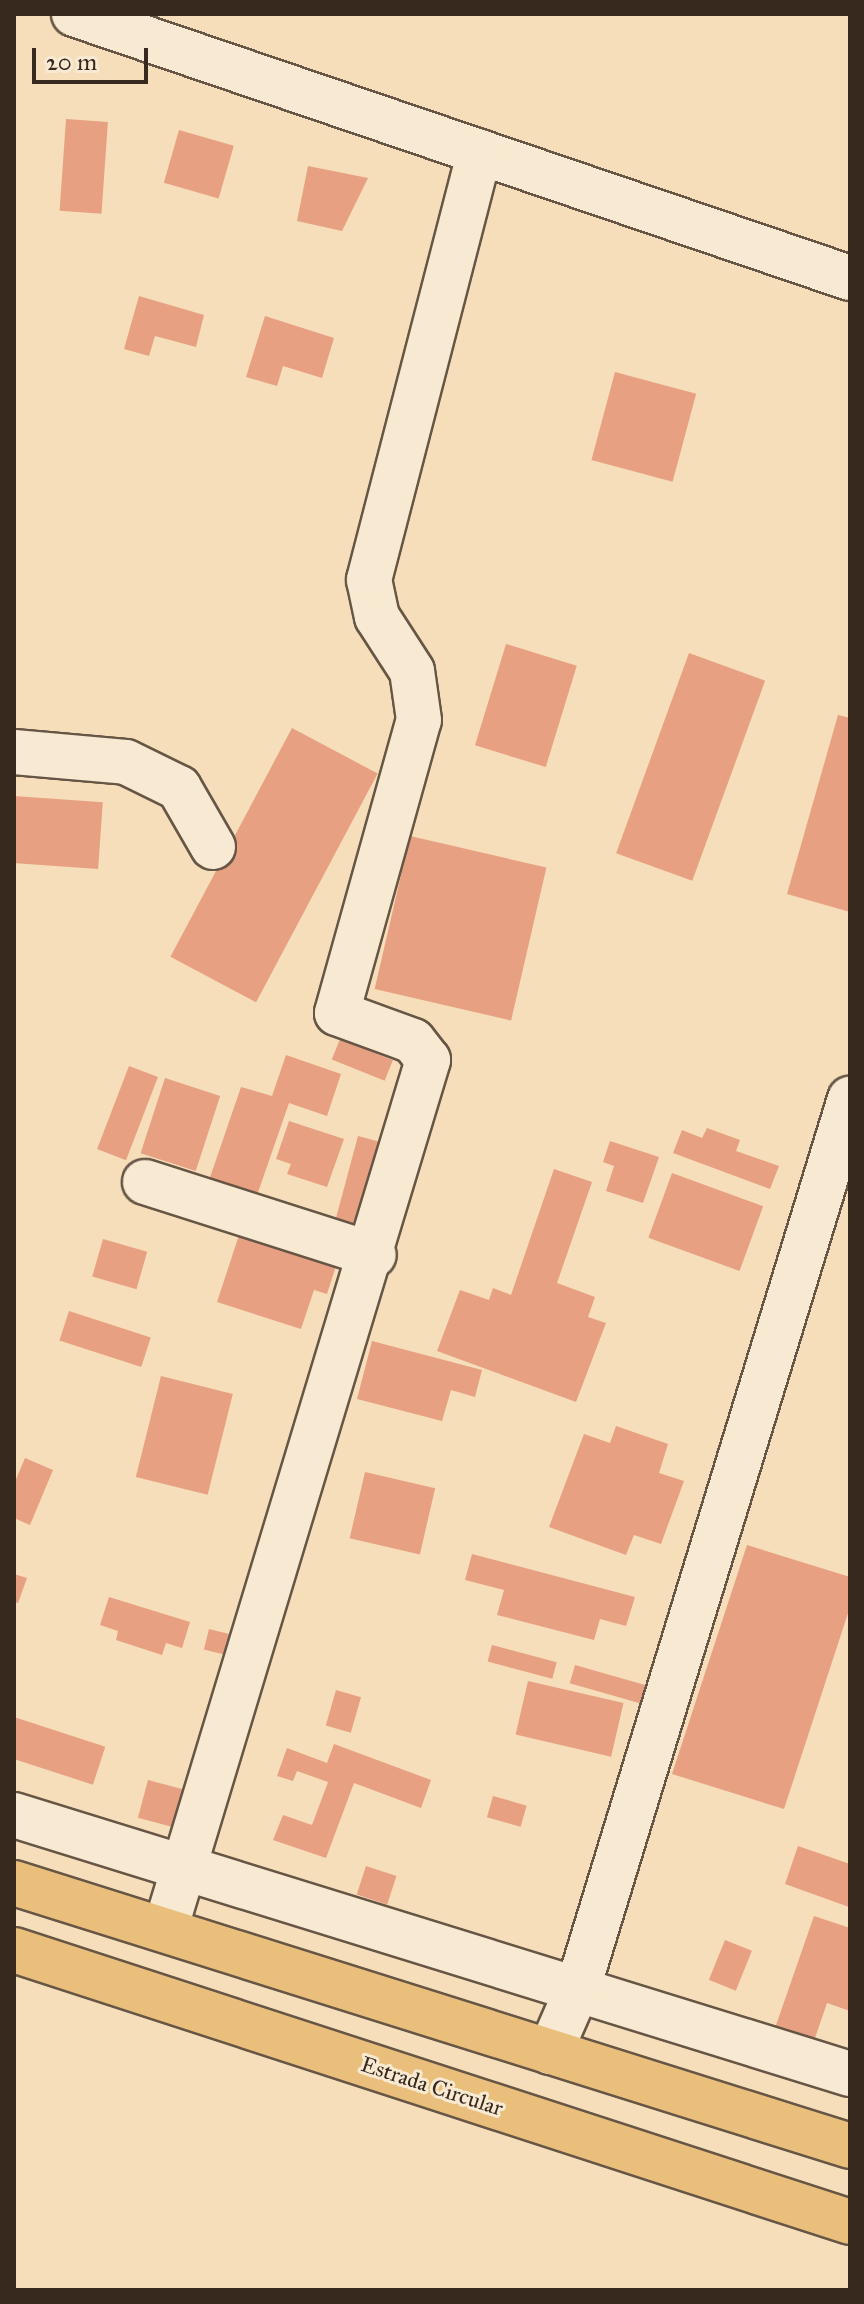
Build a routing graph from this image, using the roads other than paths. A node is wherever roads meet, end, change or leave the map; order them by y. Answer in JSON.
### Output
{"nodes":[{"id":1,"x":74,"y":14,"type":"edge"},
{"id":2,"x":480,"y":152,"type":"junction"},
{"id":3,"x":850,"y":278,"type":"edge"},
{"id":4,"x":14,"y":752,"type":"edge"},
{"id":5,"x":213,"y":847,"type":"dead end"},
{"id":6,"x":850,"y":1099,"type":"edge"},
{"id":7,"x":145,"y":1182,"type":"dead end"},
{"id":8,"x":374,"y":1255,"type":"junction"},
{"id":9,"x":14,"y":1815,"type":"edge"},
{"id":10,"x":183,"y":1872,"type":"junction"},
{"id":11,"x":14,"y":1883,"type":"edge"},
{"id":12,"x":165,"y":1930,"type":"junction"},
{"id":13,"x":14,"y":1950,"type":"edge"},
{"id":14,"x":578,"y":1988,"type":"junction"},
{"id":15,"x":550,"y":2052,"type":"junction"},
{"id":16,"x":850,"y":2074,"type":"edge"},
{"id":17,"x":850,"y":2146,"type":"edge"},
{"id":18,"x":850,"y":2222,"type":"edge"}],
"edges":[{"from":1,"to":2,"type":"street"},
{"from":2,"to":3,"type":"street"},
{"from":2,"to":8,"type":"street"},
{"from":4,"to":5,"type":"street"},
{"from":6,"to":14,"type":"street"},
{"from":7,"to":8,"type":"street"},
{"from":8,"to":10,"type":"street"},
{"from":9,"to":10,"type":"street"},
{"from":10,"to":12,"type":"street"},
{"from":10,"to":14,"type":"street"},
{"from":11,"to":12,"type":"main road"},
{"from":12,"to":15,"type":"main road"},
{"from":13,"to":18,"type":"main road","name":"Estrada Circular"},
{"from":14,"to":15,"type":"street"},
{"from":14,"to":16,"type":"street"},
{"from":15,"to":17,"type":"main road"}]}
